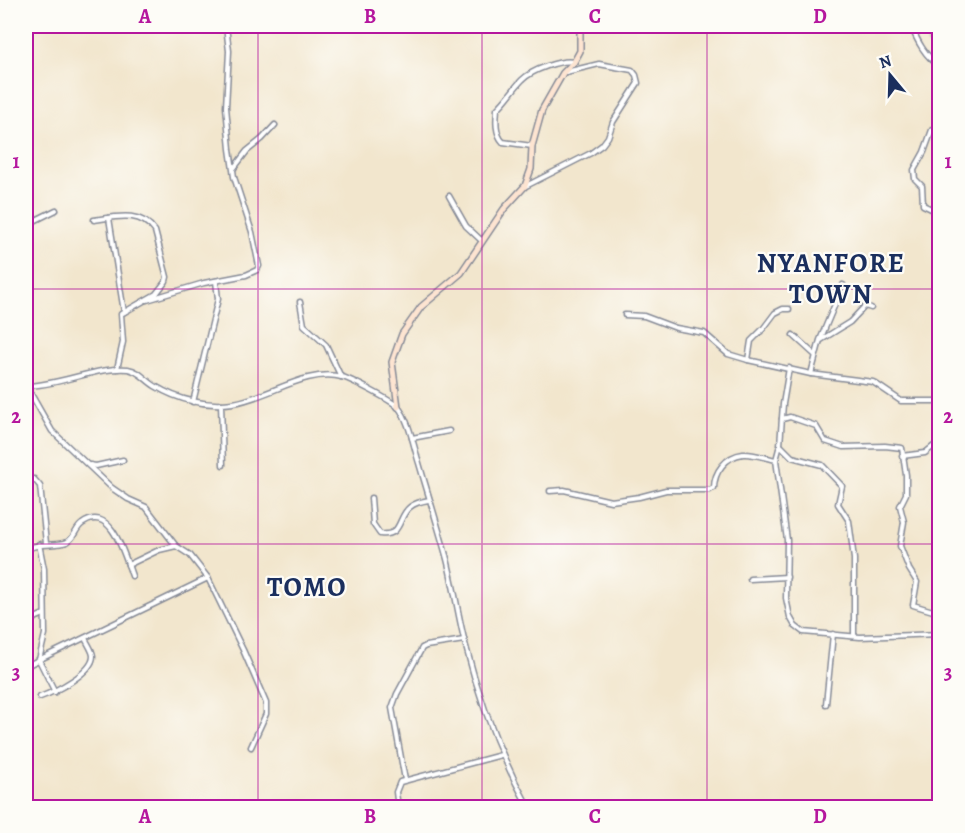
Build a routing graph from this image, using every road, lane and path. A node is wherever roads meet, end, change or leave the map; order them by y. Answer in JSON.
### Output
{"nodes":[{"id":1,"x":226,"y":26,"type":"edge"},
{"id":2,"x":580,"y":26,"type":"edge"},
{"id":3,"x":863,"y":26,"type":"edge"},
{"id":4,"x":875,"y":26,"type":"edge"},
{"id":5,"x":910,"y":26,"type":"edge"},
{"id":6,"x":574,"y":62,"type":"junction"},
{"id":7,"x":939,"y":66,"type":"edge"},
{"id":8,"x":564,"y":73,"type":"junction"},
{"id":9,"x":275,"y":125,"type":"dead end"},
{"id":10,"x":932,"y":130,"type":"dead end"},
{"id":11,"x":532,"y":146,"type":"junction"},
{"id":12,"x":233,"y":169,"type":"junction"},
{"id":13,"x":525,"y":186,"type":"junction"},
{"id":14,"x":449,"y":196,"type":"dead end"},
{"id":15,"x":56,"y":210,"type":"dead end"},
{"id":16,"x":939,"y":213,"type":"edge"},
{"id":17,"x":109,"y":218,"type":"junction"},
{"id":18,"x":94,"y":220,"type":"dead end"},
{"id":19,"x":26,"y":225,"type":"edge"},
{"id":20,"x":482,"y":241,"type":"junction"},
{"id":21,"x":216,"y":280,"type":"junction"},
{"id":22,"x":843,"y":285,"type":"dead end"},
{"id":23,"x":147,"y":300,"type":"junction"},
{"id":24,"x":300,"y":302,"type":"dead end"},
{"id":25,"x":871,"y":308,"type":"dead end"},
{"id":26,"x":789,"y":309,"type":"dead end"},
{"id":27,"x":123,"y":312,"type":"junction"},
{"id":28,"x":625,"y":315,"type":"dead end"},
{"id":29,"x":792,"y":335,"type":"dead end"},
{"id":30,"x":820,"y":340,"type":"junction"},
{"id":31,"x":815,"y":355,"type":"junction"},
{"id":32,"x":748,"y":360,"type":"junction"},
{"id":33,"x":789,"y":368,"type":"junction"},
{"id":34,"x":117,"y":369,"type":"junction"},
{"id":35,"x":811,"y":374,"type":"junction"},
{"id":36,"x":341,"y":377,"type":"junction"},
{"id":37,"x":26,"y":387,"type":"edge"},
{"id":38,"x":939,"y":401,"type":"edge"},
{"id":39,"x":193,"y":402,"type":"junction"},
{"id":40,"x":221,"y":404,"type":"junction"},
{"id":41,"x":398,"y":407,"type":"junction"},
{"id":42,"x":781,"y":419,"type":"junction"},
{"id":43,"x":449,"y":431,"type":"dead end"},
{"id":44,"x":412,"y":438,"type":"junction"},
{"id":45,"x":939,"y":441,"type":"edge"},
{"id":46,"x":780,"y":445,"type":"junction"},
{"id":47,"x":902,"y":456,"type":"junction"},
{"id":48,"x":123,"y":460,"type":"dead end"},
{"id":49,"x":776,"y":460,"type":"junction"},
{"id":50,"x":89,"y":465,"type":"junction"},
{"id":51,"x":223,"y":465,"type":"dead end"},
{"id":52,"x":26,"y":479,"type":"edge"},
{"id":53,"x":550,"y":491,"type":"dead end"},
{"id":54,"x":371,"y":498,"type":"dead end"},
{"id":55,"x":429,"y":500,"type":"junction"},
{"id":56,"x":46,"y":543,"type":"junction"},
{"id":57,"x":39,"y":544,"type":"junction"},
{"id":58,"x":176,"y":546,"type":"junction"},
{"id":59,"x":26,"y":550,"type":"edge"},
{"id":60,"x":128,"y":565,"type":"junction"},
{"id":61,"x":132,"y":576,"type":"dead end"},
{"id":62,"x":787,"y":577,"type":"junction"},
{"id":63,"x":208,"y":578,"type":"junction"},
{"id":64,"x":750,"y":579,"type":"dead end"},
{"id":65,"x":44,"y":614,"type":"junction"},
{"id":66,"x":939,"y":617,"type":"edge"},
{"id":67,"x":26,"y":622,"type":"edge"},
{"id":68,"x":833,"y":634,"type":"junction"},
{"id":69,"x":939,"y":634,"type":"edge"},
{"id":70,"x":854,"y":636,"type":"junction"},
{"id":71,"x":84,"y":638,"type":"junction"},
{"id":72,"x":464,"y":640,"type":"junction"},
{"id":73,"x":39,"y":660,"type":"junction"},
{"id":74,"x":26,"y":666,"type":"edge"},
{"id":75,"x":56,"y":692,"type":"junction"},
{"id":76,"x":40,"y":697,"type":"dead end"},
{"id":77,"x":826,"y":704,"type":"dead end"},
{"id":78,"x":251,"y":747,"type":"dead end"},
{"id":79,"x":501,"y":755,"type":"junction"},
{"id":80,"x":405,"y":780,"type":"junction"},
{"id":81,"x":162,"y":807,"type":"edge"},
{"id":82,"x":205,"y":807,"type":"edge"},
{"id":83,"x":398,"y":807,"type":"edge"},
{"id":84,"x":529,"y":807,"type":"edge"}],
"edges":[{"from":1,"to":12,"type":"street"},
{"from":2,"to":6,"type":"street"},
{"from":3,"to":4,"type":"street"},
{"from":5,"to":7,"type":"street"},
{"from":6,"to":8,"type":"street"},
{"from":6,"to":11,"type":"street"},
{"from":8,"to":11,"type":"street"},
{"from":8,"to":13,"type":"street"},
{"from":9,"to":12,"type":"street"},
{"from":10,"to":16,"type":"street"},
{"from":11,"to":13,"type":"street"},
{"from":12,"to":21,"type":"street"},
{"from":13,"to":20,"type":"street"},
{"from":14,"to":20,"type":"street"},
{"from":15,"to":19,"type":"street"},
{"from":17,"to":18,"type":"street"},
{"from":17,"to":23,"type":"street"},
{"from":17,"to":27,"type":"street"},
{"from":20,"to":41,"type":"street"},
{"from":21,"to":23,"type":"street"},
{"from":21,"to":39,"type":"street"},
{"from":22,"to":30,"type":"street"},
{"from":23,"to":27,"type":"street"},
{"from":24,"to":36,"type":"street"},
{"from":25,"to":30,"type":"street"},
{"from":26,"to":32,"type":"street"},
{"from":27,"to":34,"type":"street"},
{"from":28,"to":32,"type":"street"},
{"from":29,"to":31,"type":"street"},
{"from":30,"to":31,"type":"street"},
{"from":31,"to":35,"type":"street"},
{"from":32,"to":33,"type":"street"},
{"from":33,"to":35,"type":"street"},
{"from":33,"to":42,"type":"street"},
{"from":34,"to":37,"type":"street"},
{"from":34,"to":39,"type":"street"},
{"from":35,"to":38,"type":"street"},
{"from":36,"to":40,"type":"street"},
{"from":36,"to":41,"type":"street"},
{"from":37,"to":50,"type":"street"},
{"from":39,"to":40,"type":"street"},
{"from":40,"to":51,"type":"street"},
{"from":41,"to":44,"type":"street"},
{"from":42,"to":46,"type":"street"},
{"from":42,"to":47,"type":"street"},
{"from":43,"to":44,"type":"street"},
{"from":44,"to":55,"type":"street"},
{"from":45,"to":47,"type":"street"},
{"from":46,"to":49,"type":"street"},
{"from":46,"to":70,"type":"street"},
{"from":47,"to":66,"type":"street"},
{"from":48,"to":50,"type":"street"},
{"from":49,"to":53,"type":"street"},
{"from":49,"to":62,"type":"street"},
{"from":50,"to":58,"type":"street"},
{"from":52,"to":56,"type":"street"},
{"from":54,"to":55,"type":"street"},
{"from":55,"to":72,"type":"street"},
{"from":56,"to":57,"type":"street"},
{"from":56,"to":60,"type":"street"},
{"from":57,"to":59,"type":"street"},
{"from":57,"to":65,"type":"street"},
{"from":58,"to":60,"type":"street"},
{"from":58,"to":63,"type":"street"},
{"from":60,"to":61,"type":"street"},
{"from":62,"to":64,"type":"street"},
{"from":62,"to":68,"type":"street"},
{"from":63,"to":71,"type":"street"},
{"from":63,"to":78,"type":"street"},
{"from":65,"to":67,"type":"street"},
{"from":65,"to":73,"type":"street"},
{"from":68,"to":70,"type":"street"},
{"from":68,"to":77,"type":"street"},
{"from":69,"to":70,"type":"street"},
{"from":71,"to":73,"type":"street"},
{"from":71,"to":75,"type":"street"},
{"from":72,"to":79,"type":"street"},
{"from":72,"to":80,"type":"street"},
{"from":73,"to":74,"type":"street"},
{"from":73,"to":75,"type":"street"},
{"from":75,"to":76,"type":"street"},
{"from":79,"to":80,"type":"street"},
{"from":79,"to":84,"type":"street"},
{"from":80,"to":83,"type":"street"},
{"from":81,"to":82,"type":"street"}]}
